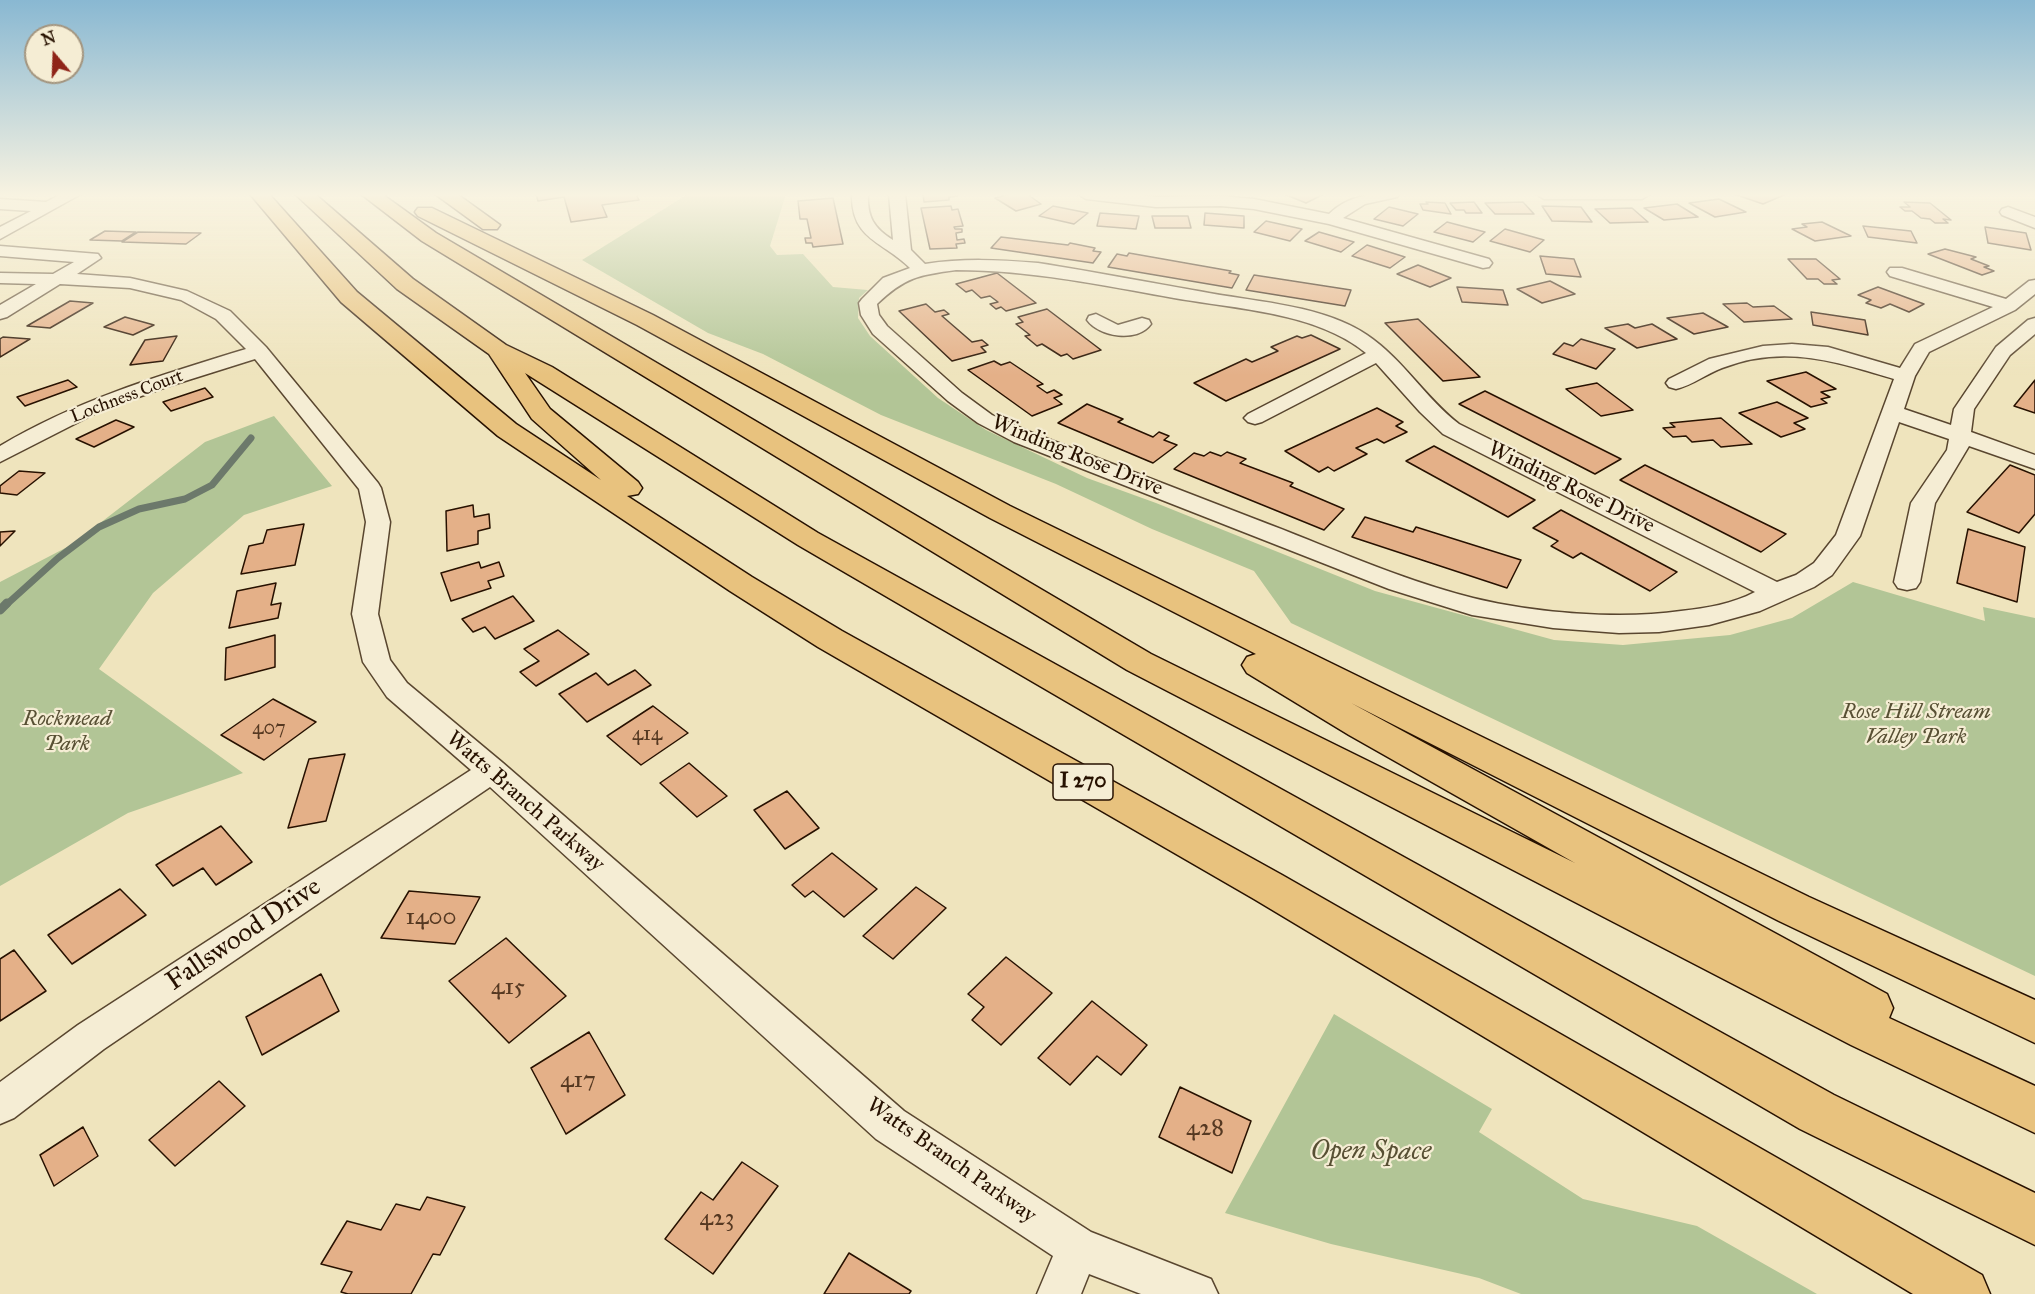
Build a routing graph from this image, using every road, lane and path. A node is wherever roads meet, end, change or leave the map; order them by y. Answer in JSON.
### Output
{"nodes":[{"id":1,"x":45,"y":254,"type":"edge"},
{"id":2,"x":312,"y":254,"type":"edge"},
{"id":3,"x":372,"y":254,"type":"edge"},
{"id":4,"x":458,"y":254,"type":"edge"},
{"id":5,"x":512,"y":254,"type":"edge"},
{"id":6,"x":540,"y":254,"type":"edge"},
{"id":7,"x":905,"y":254,"type":"edge"},
{"id":8,"x":1453,"y":254,"type":"edge"},
{"id":9,"x":1483,"y":263,"type":"dead end"},
{"id":10,"x":921,"y":269,"type":"junction"},
{"id":11,"x":1896,"y":272,"type":"dead end"},
{"id":12,"x":0,"y":278,"type":"edge"},
{"id":13,"x":60,"y":279,"type":"junction"},
{"id":14,"x":2035,"y":285,"type":"edge"},
{"id":15,"x":1201,"y":298,"type":"junction"},
{"id":16,"x":2009,"y":306,"type":"junction"},
{"id":17,"x":1179,"y":307,"type":"dead end"},
{"id":18,"x":0,"y":313,"type":"edge"},
{"id":19,"x":645,"y":320,"type":"junction"},
{"id":20,"x":1096,"y":320,"type":"dead end"},
{"id":21,"x":1142,"y":324,"type":"dead end"},
{"id":22,"x":2035,"y":324,"type":"edge"},
{"id":23,"x":259,"y":351,"type":"junction"},
{"id":24,"x":498,"y":351,"type":"junction"},
{"id":25,"x":1378,"y":354,"type":"junction"},
{"id":26,"x":1905,"y":376,"type":"junction"},
{"id":27,"x":1676,"y":383,"type":"dead end"},
{"id":28,"x":1892,"y":412,"type":"junction"},
{"id":29,"x":1255,"y":417,"type":"dead end"},
{"id":30,"x":1959,"y":435,"type":"junction"},
{"id":31,"x":0,"y":455,"type":"edge"},
{"id":32,"x":2035,"y":462,"type":"edge"},
{"id":33,"x":1000,"y":512,"type":"junction"},
{"id":34,"x":1907,"y":582,"type":"dead end"},
{"id":35,"x":741,"y":584,"type":"junction"},
{"id":36,"x":1776,"y":592,"type":"junction"},
{"id":37,"x":492,"y":771,"type":"junction"},
{"id":38,"x":2035,"y":1022,"type":"edge"},
{"id":39,"x":2035,"y":1099,"type":"edge"},
{"id":40,"x":0,"y":1105,"type":"edge"},
{"id":41,"x":2035,"y":1110,"type":"edge"},
{"id":42,"x":2035,"y":1220,"type":"edge"},
{"id":43,"x":1078,"y":1248,"type":"junction"},
{"id":44,"x":1059,"y":1294,"type":"edge"},
{"id":45,"x":1196,"y":1294,"type":"edge"},
{"id":46,"x":1963,"y":1294,"type":"edge"}],
"edges":[{"from":1,"to":13,"type":"street"},
{"from":2,"to":35,"type":"highway","number":"I 270"},
{"from":3,"to":24,"type":"highway"},
{"from":4,"to":41,"type":"highway"},
{"from":5,"to":19,"type":"highway"},
{"from":6,"to":19,"type":"highway"},
{"from":7,"to":10,"type":"street"},
{"from":8,"to":9,"type":"street"},
{"from":10,"to":15,"type":"street","name":"Winding Rose Drive"},
{"from":10,"to":36,"type":"street","name":"Winding Rose Drive"},
{"from":11,"to":16,"type":"street"},
{"from":12,"to":13,"type":"street","name":"Watts Branch Parkway"},
{"from":13,"to":18,"type":"street"},
{"from":13,"to":23,"type":"street","name":"Watts Branch Parkway"},
{"from":14,"to":16,"type":"street","name":"Winding Rose Drive"},
{"from":15,"to":17,"type":"street"},
{"from":15,"to":25,"type":"street","name":"Winding Rose Drive"},
{"from":16,"to":26,"type":"street","name":"Winding Rose Drive"},
{"from":19,"to":33,"type":"highway"},
{"from":20,"to":21,"type":"street"},
{"from":22,"to":30,"type":"street"},
{"from":23,"to":31,"type":"street","name":"Lochness Court"},
{"from":23,"to":37,"type":"street","name":"Watts Branch Parkway"},
{"from":24,"to":35,"type":"highway"},
{"from":24,"to":42,"type":"highway"},
{"from":25,"to":29,"type":"street"},
{"from":25,"to":36,"type":"street","name":"Winding Rose Drive"},
{"from":26,"to":27,"type":"street"},
{"from":26,"to":28,"type":"street","name":"Winding Rose Drive"},
{"from":28,"to":30,"type":"street"},
{"from":28,"to":36,"type":"street","name":"Winding Rose Drive"},
{"from":30,"to":32,"type":"street"},
{"from":30,"to":34,"type":"street"},
{"from":33,"to":38,"type":"highway"},
{"from":33,"to":39,"type":"highway"},
{"from":35,"to":46,"type":"highway","number":"I 270"},
{"from":37,"to":40,"type":"street","name":"Fallswood Drive"},
{"from":37,"to":43,"type":"street","name":"Watts Branch Parkway"},
{"from":43,"to":44,"type":"street"},
{"from":43,"to":45,"type":"street","name":"Watts Branch Parkway"}]}
